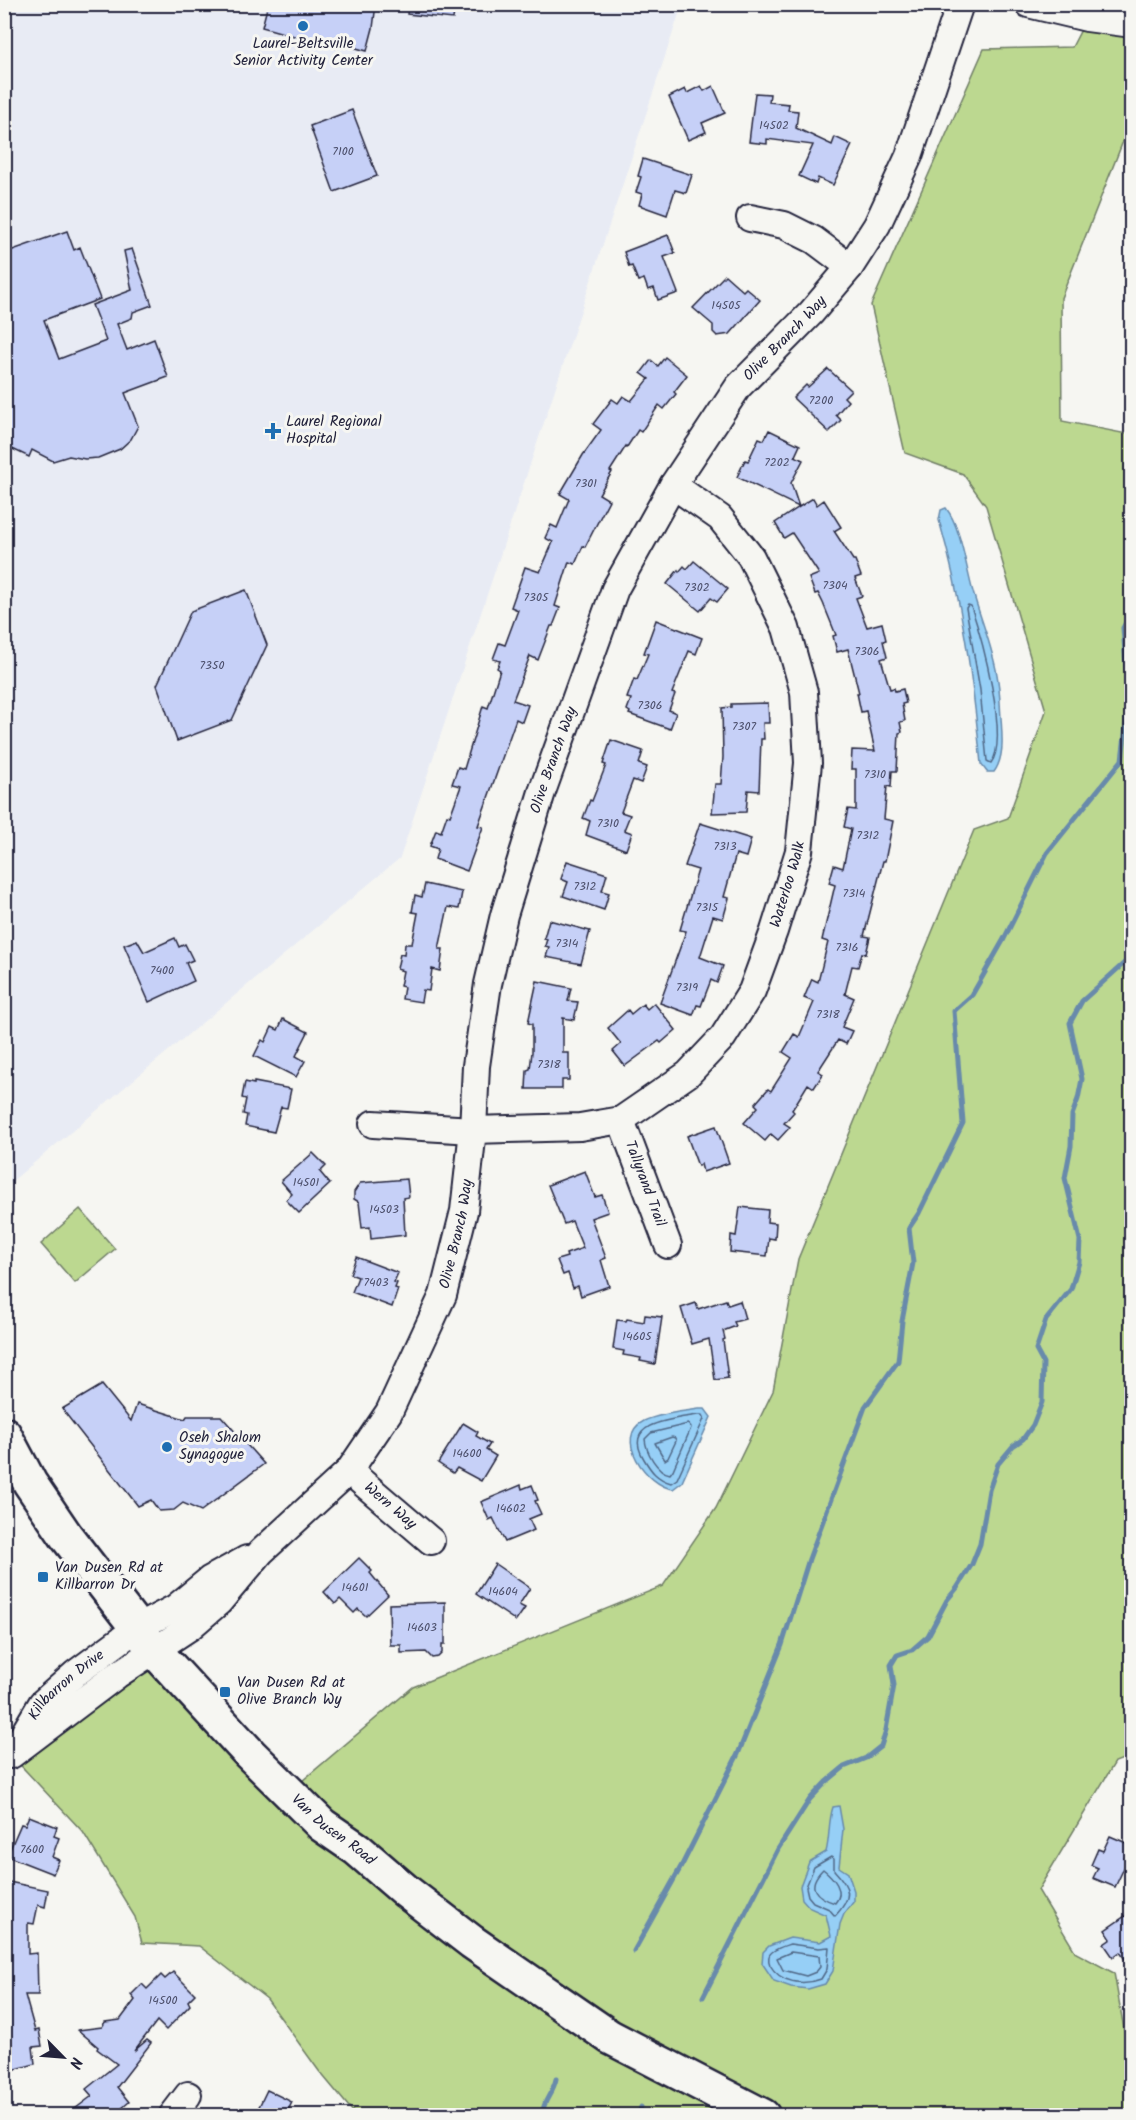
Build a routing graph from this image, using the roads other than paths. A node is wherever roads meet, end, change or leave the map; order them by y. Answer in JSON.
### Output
{"nodes":[{"id":1,"x":960,"y":4,"type":"edge"},
{"id":2,"x":1028,"y":4,"type":"edge"},
{"id":3,"x":1131,"y":24,"type":"edge"},
{"id":4,"x":750,"y":218,"type":"dead end"},
{"id":5,"x":850,"y":267,"type":"junction"},
{"id":6,"x":673,"y":485,"type":"junction"},
{"id":7,"x":621,"y":1120,"type":"junction"},
{"id":8,"x":373,"y":1124,"type":"dead end"},
{"id":9,"x":473,"y":1130,"type":"junction"},
{"id":10,"x":668,"y":1245,"type":"dead end"},
{"id":11,"x":4,"y":1434,"type":"edge"},
{"id":12,"x":349,"y":1471,"type":"junction"},
{"id":13,"x":431,"y":1541,"type":"dead end"},
{"id":14,"x":146,"y":1640,"type":"junction"},
{"id":15,"x":8,"y":1760,"type":"edge"},
{"id":16,"x":188,"y":2095,"type":"dead end"},
{"id":17,"x":172,"y":2115,"type":"edge"},
{"id":18,"x":763,"y":2115,"type":"edge"}],
"edges":[{"from":1,"to":5,"type":"street","name":"Olive Branch Way"},
{"from":2,"to":3,"type":"street"},
{"from":4,"to":5,"type":"street"},
{"from":5,"to":6,"type":"street","name":"Olive Branch Way"},
{"from":6,"to":7,"type":"street","name":"Waterloo Walk"},
{"from":6,"to":9,"type":"street","name":"Olive Branch Way"},
{"from":7,"to":9,"type":"street","name":"Waterloo Walk"},
{"from":7,"to":10,"type":"street","name":"Tallyrand Trail"},
{"from":8,"to":9,"type":"street","name":"Waterloo Walk"},
{"from":9,"to":12,"type":"street","name":"Olive Branch Way"},
{"from":11,"to":14,"type":"main road","name":"Van Dusen Road"},
{"from":12,"to":13,"type":"street","name":"Wern Way"},
{"from":12,"to":14,"type":"street","name":"Olive Branch Way"},
{"from":14,"to":15,"type":"street","name":"Killbarron Drive"},
{"from":14,"to":18,"type":"main road","name":"Van Dusen Road"},
{"from":16,"to":17,"type":"street"}]}
